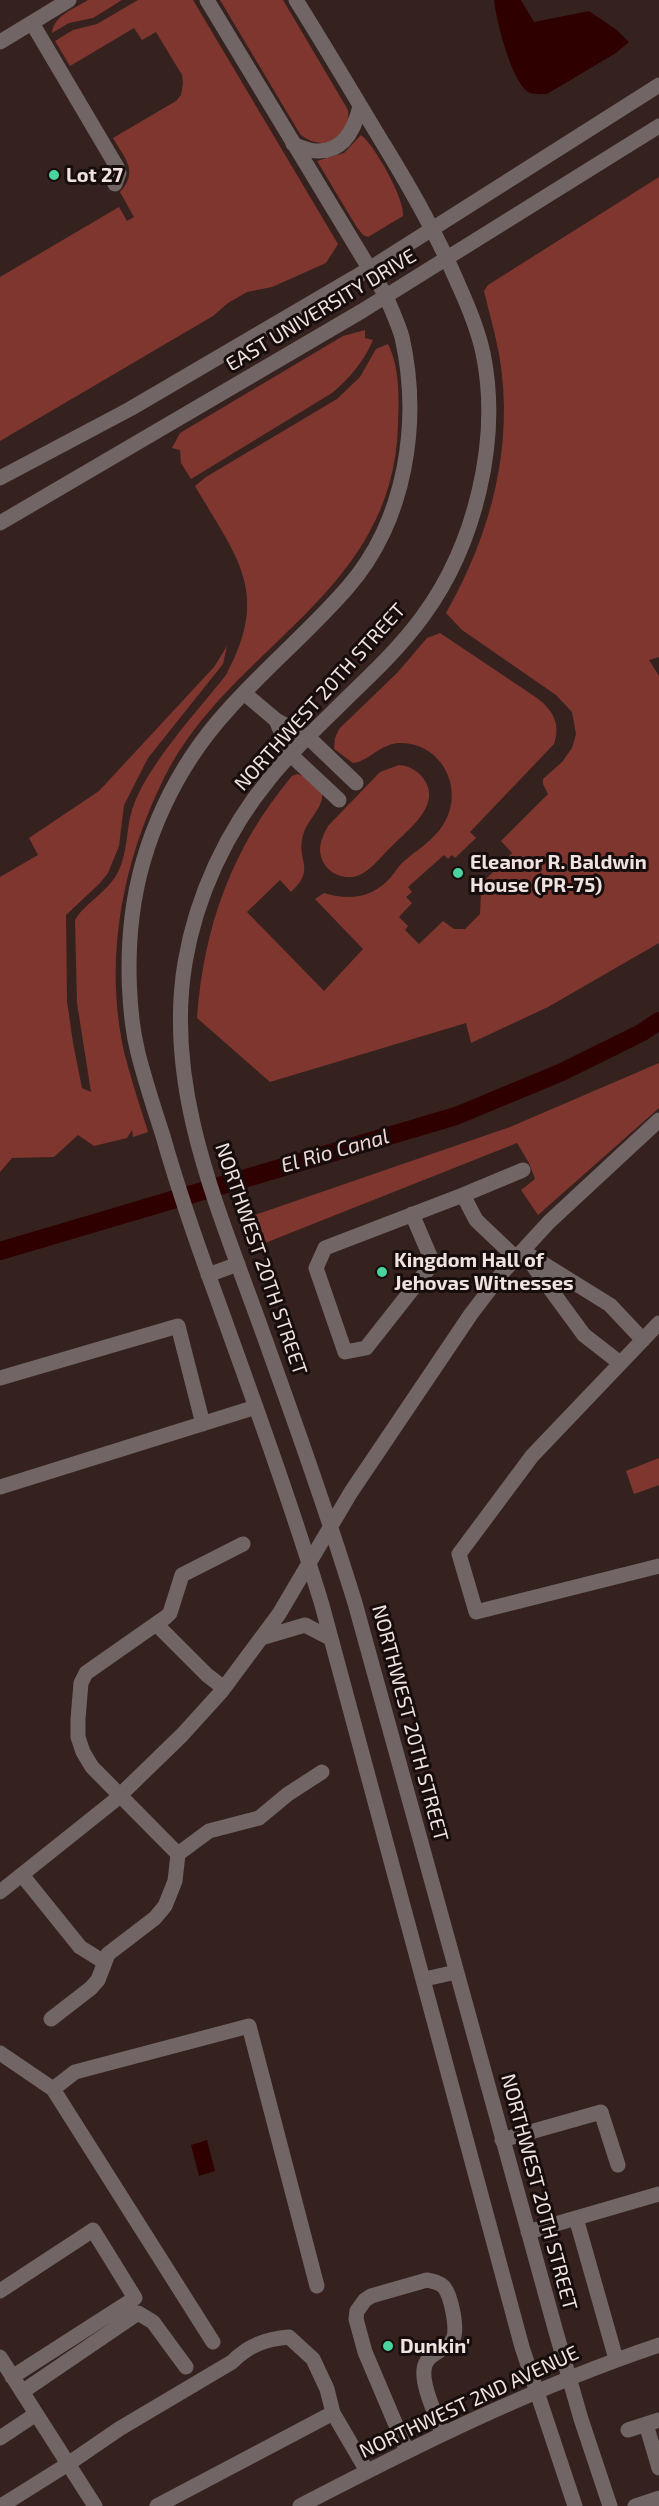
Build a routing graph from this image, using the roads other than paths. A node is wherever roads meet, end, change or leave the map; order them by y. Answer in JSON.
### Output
{"nodes":[{"id":1,"x":69,"y":0,"type":"edge"},
{"id":2,"x":207,"y":0,"type":"edge"},
{"id":3,"x":296,"y":0,"type":"edge"},
{"id":4,"x":32,"y":23,"type":"junction"},
{"id":5,"x":0,"y":42,"type":"edge"},
{"id":6,"x":659,"y":85,"type":"edge"},
{"id":7,"x":360,"y":106,"type":"junction"},
{"id":8,"x":659,"y":126,"type":"edge"},
{"id":9,"x":293,"y":144,"type":"junction"},
{"id":10,"x":115,"y":184,"type":"dead end"},
{"id":11,"x":434,"y":229,"type":"junction"},
{"id":12,"x":448,"y":259,"type":"junction"},
{"id":13,"x":369,"y":269,"type":"junction"},
{"id":14,"x":386,"y":297,"type":"junction"},
{"id":15,"x":0,"y":478,"type":"edge"},
{"id":16,"x":0,"y":522,"type":"edge"},
{"id":17,"x":244,"y":693,"type":"junction"},
{"id":18,"x":276,"y":720,"type":"junction"},
{"id":19,"x":308,"y":737,"type":"junction"},
{"id":20,"x":291,"y":755,"type":"junction"},
{"id":21,"x":356,"y":783,"type":"dead end"},
{"id":22,"x":339,"y":800,"type":"dead end"},
{"id":23,"x":659,"y":1120,"type":"edge"},
{"id":24,"x":523,"y":1170,"type":"dead end"},
{"id":25,"x":463,"y":1195,"type":"junction"},
{"id":26,"x":412,"y":1214,"type":"junction"},
{"id":27,"x":519,"y":1255,"type":"junction"},
{"id":28,"x":238,"y":1264,"type":"junction"},
{"id":29,"x":208,"y":1275,"type":"junction"},
{"id":30,"x":659,"y":1323,"type":"edge"},
{"id":31,"x":643,"y":1340,"type":"junction"},
{"id":32,"x":620,"y":1364,"type":"junction"},
{"id":33,"x":0,"y":1378,"type":"edge"},
{"id":34,"x":256,"y":1407,"type":"junction"},
{"id":35,"x":203,"y":1424,"type":"junction"},
{"id":36,"x":0,"y":1487,"type":"edge"},
{"id":37,"x":330,"y":1525,"type":"junction"},
{"id":38,"x":243,"y":1544,"type":"dead end"},
{"id":39,"x":309,"y":1563,"type":"junction"},
{"id":40,"x":659,"y":1566,"type":"edge"},
{"id":41,"x":156,"y":1624,"type":"junction"},
{"id":42,"x":261,"y":1638,"type":"junction"},
{"id":43,"x":330,"y":1638,"type":"junction"},
{"id":44,"x":224,"y":1688,"type":"junction"},
{"id":45,"x":322,"y":1772,"type":"dead end"},
{"id":46,"x":120,"y":1795,"type":"junction"},
{"id":47,"x":177,"y":1854,"type":"junction"},
{"id":48,"x":22,"y":1875,"type":"junction"},
{"id":49,"x":2,"y":1886,"type":"edge"},
{"id":50,"x":104,"y":1962,"type":"junction"},
{"id":51,"x":456,"y":1972,"type":"junction"},
{"id":52,"x":424,"y":1979,"type":"junction"},
{"id":53,"x":51,"y":2019,"type":"dead end"},
{"id":54,"x":0,"y":2052,"type":"edge"},
{"id":55,"x":53,"y":2089,"type":"junction"},
{"id":56,"x":502,"y":2140,"type":"junction"},
{"id":57,"x":618,"y":2165,"type":"dead end"},
{"id":58,"x":659,"y":2194,"type":"edge"},
{"id":59,"x":576,"y":2218,"type":"junction"},
{"id":60,"x":528,"y":2232,"type":"junction"},
{"id":61,"x":317,"y":2286,"type":"dead end"},
{"id":62,"x":0,"y":2291,"type":"edge"},
{"id":63,"x":213,"y":2342,"type":"dead end"},
{"id":64,"x":659,"y":2345,"type":"edge"},
{"id":65,"x":0,"y":2357,"type":"edge"},
{"id":66,"x":615,"y":2359,"type":"junction"},
{"id":67,"x":186,"y":2367,"type":"dead end"},
{"id":68,"x":12,"y":2377,"type":"junction"},
{"id":69,"x":569,"y":2378,"type":"junction"},
{"id":70,"x":22,"y":2392,"type":"junction"},
{"id":71,"x":536,"y":2392,"type":"junction"},
{"id":72,"x":333,"y":2413,"type":"junction"},
{"id":73,"x":36,"y":2414,"type":"junction"},
{"id":74,"x":652,"y":2422,"type":"edge"},
{"id":75,"x":628,"y":2430,"type":"dead end"},
{"id":76,"x":442,"y":2433,"type":"junction"},
{"id":77,"x":0,"y":2438,"type":"edge"},
{"id":78,"x":406,"y":2451,"type":"junction"},
{"id":79,"x":68,"y":2464,"type":"junction"},
{"id":80,"x":659,"y":2468,"type":"edge"},
{"id":81,"x":366,"y":2472,"type":"junction"},
{"id":82,"x":659,"y":2498,"type":"edge"},
{"id":83,"x":2,"y":2506,"type":"edge"},
{"id":84,"x":95,"y":2506,"type":"edge"},
{"id":85,"x":158,"y":2506,"type":"edge"},
{"id":86,"x":300,"y":2506,"type":"edge"},
{"id":87,"x":575,"y":2506,"type":"edge"},
{"id":88,"x":610,"y":2506,"type":"edge"},
{"id":89,"x":636,"y":2506,"type":"edge"}],
"edges":[{"from":1,"to":4,"type":"street"},
{"from":2,"to":9,"type":"street"},
{"from":3,"to":7,"type":"street","name":"NORTHWEST 20TH STREET"},
{"from":4,"to":5,"type":"street"},
{"from":4,"to":10,"type":"street"},
{"from":6,"to":11,"type":"street","name":"EAST UNIVERSITY DRIVE"},
{"from":7,"to":9,"type":"street"},
{"from":7,"to":11,"type":"street","name":"NORTHWEST 20TH STREET"},
{"from":8,"to":12,"type":"street","name":"EAST UNIVERSITY DRIVE"},
{"from":9,"to":13,"type":"street"},
{"from":11,"to":12,"type":"street","name":"NORTHWEST 20TH STREET"},
{"from":11,"to":13,"type":"street","name":"EAST UNIVERSITY DRIVE"},
{"from":12,"to":14,"type":"street","name":"EAST UNIVERSITY DRIVE"},
{"from":12,"to":19,"type":"street","name":"NORTHWEST 20TH STREET"},
{"from":13,"to":14,"type":"street"},
{"from":13,"to":15,"type":"street","name":"EAST UNIVERSITY DRIVE"},
{"from":14,"to":16,"type":"street","name":"EAST UNIVERSITY DRIVE"},
{"from":14,"to":17,"type":"street"},
{"from":17,"to":18,"type":"street"},
{"from":17,"to":29,"type":"street"},
{"from":18,"to":19,"type":"street"},
{"from":18,"to":20,"type":"street"},
{"from":19,"to":20,"type":"street","name":"NORTHWEST 20TH STREET"},
{"from":19,"to":21,"type":"street"},
{"from":20,"to":22,"type":"street"},
{"from":20,"to":28,"type":"street","name":"NORTHWEST 20TH STREET"},
{"from":23,"to":27,"type":"street"},
{"from":24,"to":25,"type":"street"},
{"from":25,"to":26,"type":"street"},
{"from":25,"to":27,"type":"street"},
{"from":26,"to":26,"type":"street"},
{"from":27,"to":31,"type":"street"},
{"from":27,"to":32,"type":"street"},
{"from":27,"to":37,"type":"street"},
{"from":28,"to":29,"type":"street"},
{"from":28,"to":37,"type":"street","name":"NORTHWEST 20TH STREET"},
{"from":29,"to":34,"type":"street"},
{"from":30,"to":31,"type":"street"},
{"from":31,"to":32,"type":"street"},
{"from":32,"to":40,"type":"street"},
{"from":33,"to":35,"type":"street"},
{"from":34,"to":35,"type":"street"},
{"from":34,"to":39,"type":"street"},
{"from":35,"to":36,"type":"street"},
{"from":37,"to":39,"type":"street"},
{"from":37,"to":51,"type":"street","name":"NORTHWEST 20TH STREET"},
{"from":38,"to":41,"type":"street"},
{"from":39,"to":42,"type":"street"},
{"from":39,"to":43,"type":"street"},
{"from":41,"to":44,"type":"street"},
{"from":41,"to":46,"type":"street"},
{"from":42,"to":43,"type":"street"},
{"from":42,"to":44,"type":"street"},
{"from":43,"to":52,"type":"street"},
{"from":44,"to":46,"type":"street"},
{"from":45,"to":47,"type":"street"},
{"from":46,"to":47,"type":"street"},
{"from":46,"to":48,"type":"street"},
{"from":47,"to":50,"type":"street"},
{"from":48,"to":49,"type":"street"},
{"from":48,"to":50,"type":"street"},
{"from":50,"to":53,"type":"street"},
{"from":51,"to":52,"type":"street"},
{"from":51,"to":56,"type":"street","name":"NORTHWEST 20TH STREET"},
{"from":52,"to":71,"type":"street"},
{"from":54,"to":55,"type":"street"},
{"from":55,"to":61,"type":"street"},
{"from":55,"to":63,"type":"street"},
{"from":56,"to":57,"type":"street"},
{"from":56,"to":60,"type":"street","name":"NORTHWEST 20TH STREET"},
{"from":58,"to":59,"type":"street"},
{"from":59,"to":60,"type":"street"},
{"from":59,"to":66,"type":"street"},
{"from":60,"to":69,"type":"street","name":"NORTHWEST 20TH STREET"},
{"from":62,"to":68,"type":"street"},
{"from":64,"to":66,"type":"street","name":"NORTHWEST 2ND AVENUE"},
{"from":65,"to":68,"type":"street"},
{"from":66,"to":69,"type":"street","name":"NORTHWEST 2ND AVENUE"},
{"from":67,"to":70,"type":"street"},
{"from":68,"to":70,"type":"street"},
{"from":69,"to":71,"type":"street","name":"NORTHWEST 2ND AVENUE"},
{"from":69,"to":88,"type":"street","name":"NORTHWEST 20TH STREET"},
{"from":70,"to":73,"type":"street"},
{"from":71,"to":76,"type":"street","name":"NORTHWEST 2ND AVENUE"},
{"from":71,"to":87,"type":"street"},
{"from":72,"to":79,"type":"street"},
{"from":72,"to":81,"type":"street"},
{"from":72,"to":85,"type":"street"},
{"from":73,"to":77,"type":"street"},
{"from":73,"to":79,"type":"street"},
{"from":74,"to":75,"type":"street"},
{"from":74,"to":80,"type":"street"},
{"from":76,"to":78,"type":"street","name":"NORTHWEST 2ND AVENUE"},
{"from":76,"to":78,"type":"street"},
{"from":78,"to":81,"type":"street","name":"NORTHWEST 2ND AVENUE"},
{"from":79,"to":83,"type":"street"},
{"from":79,"to":84,"type":"street"},
{"from":81,"to":86,"type":"street","name":"NORTHWEST 2ND AVENUE"},
{"from":82,"to":89,"type":"street"}]}
